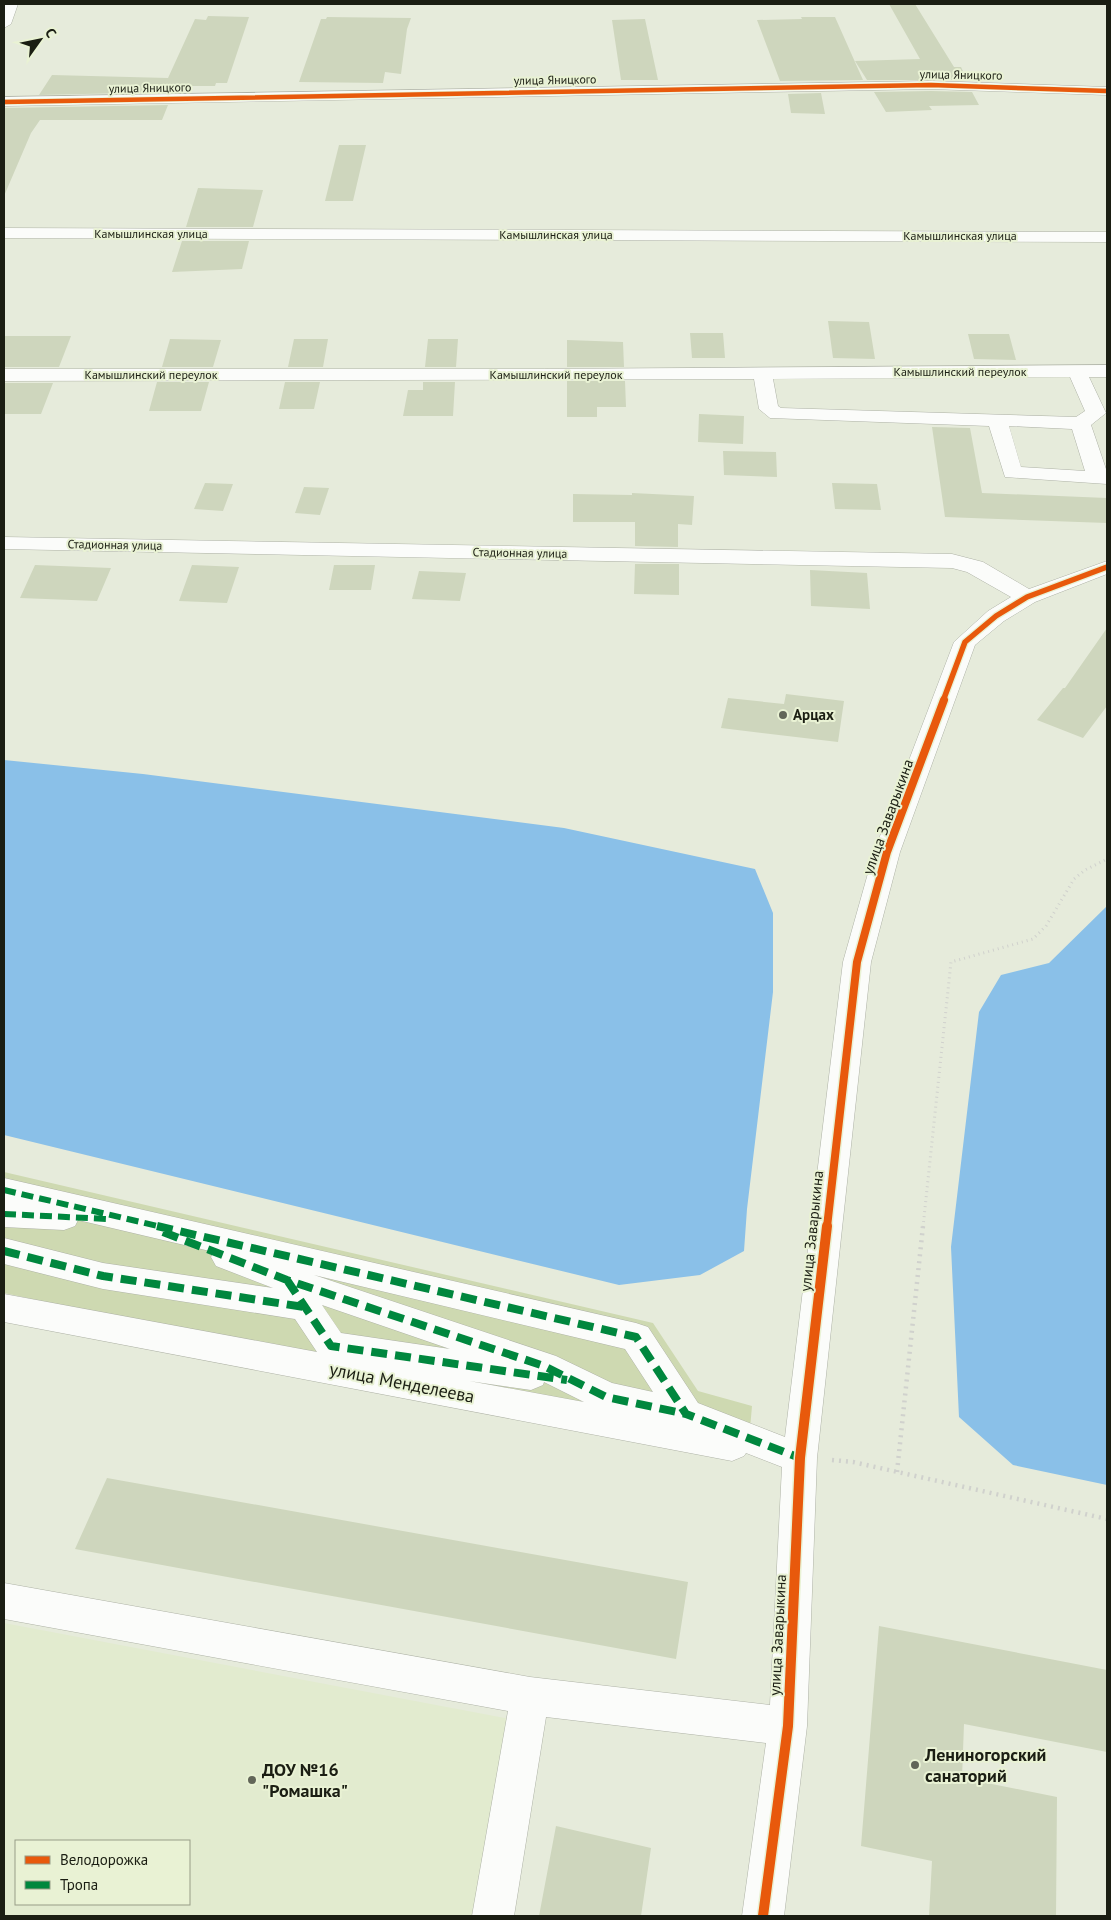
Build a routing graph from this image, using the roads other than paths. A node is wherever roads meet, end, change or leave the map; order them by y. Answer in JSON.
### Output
{"nodes":[{"id":1,"x":11,"y":4,"type":"edge"},
{"id":2,"x":4,"y":24,"type":"edge"},
{"id":3,"x":1107,"y":91,"type":"edge"},
{"id":4,"x":4,"y":102,"type":"edge"},
{"id":5,"x":4,"y":233,"type":"edge"},
{"id":6,"x":1107,"y":237,"type":"edge"},
{"id":7,"x":1077,"y":371,"type":"junction"},
{"id":8,"x":1107,"y":371,"type":"edge"},
{"id":9,"x":762,"y":373,"type":"junction"},
{"id":10,"x":4,"y":375,"type":"edge"},
{"id":11,"x":997,"y":420,"type":"junction"},
{"id":12,"x":1080,"y":423,"type":"junction"},
{"id":13,"x":1103,"y":478,"type":"edge"},
{"id":14,"x":4,"y":542,"type":"edge"},
{"id":15,"x":1107,"y":567,"type":"edge"},
{"id":16,"x":1027,"y":597,"type":"junction"},
{"id":17,"x":4,"y":1190,"type":"edge"},
{"id":18,"x":4,"y":1214,"type":"edge"},
{"id":19,"x":132,"y":1220,"type":"junction"},
{"id":20,"x":4,"y":1251,"type":"edge"},
{"id":21,"x":287,"y":1280,"type":"junction"},
{"id":22,"x":304,"y":1307,"type":"junction"},
{"id":23,"x":4,"y":1308,"type":"edge"},
{"id":24,"x":579,"y":1382,"type":"junction"},
{"id":25,"x":686,"y":1414,"type":"junction"},
{"id":26,"x":800,"y":1458,"type":"junction"},
{"id":27,"x":4,"y":1601,"type":"edge"},
{"id":28,"x":530,"y":1696,"type":"junction"},
{"id":29,"x":788,"y":1726,"type":"junction"},
{"id":30,"x":493,"y":1916,"type":"edge"},
{"id":31,"x":763,"y":1916,"type":"edge"}],
"edges":[{"from":1,"to":2,"type":"street"},
{"from":3,"to":4,"type":"street","name":"улица Яницкого"},
{"from":5,"to":6,"type":"street","name":"Камышлинская улица"},
{"from":7,"to":8,"type":"street","name":"Камышлинский переулок"},
{"from":7,"to":9,"type":"street","name":"Камышлинский переулок"},
{"from":7,"to":12,"type":"street"},
{"from":9,"to":10,"type":"street","name":"Камышлинский переулок"},
{"from":9,"to":11,"type":"street"},
{"from":11,"to":12,"type":"street"},
{"from":11,"to":13,"type":"street"},
{"from":12,"to":13,"type":"street"},
{"from":14,"to":16,"type":"street","name":"Стадионная улица"},
{"from":15,"to":16,"type":"street","name":"улица Заварыкина"},
{"from":16,"to":26,"type":"street","name":"улица Заварыкина"},
{"from":17,"to":19,"type":"street"},
{"from":18,"to":19,"type":"street"},
{"from":19,"to":21,"type":"street"},
{"from":19,"to":25,"type":"street"},
{"from":20,"to":22,"type":"street"},
{"from":21,"to":22,"type":"street"},
{"from":21,"to":24,"type":"street"},
{"from":22,"to":24,"type":"street"},
{"from":23,"to":26,"type":"street","name":"улица Менделеева"},
{"from":24,"to":25,"type":"street"},
{"from":25,"to":26,"type":"street"},
{"from":26,"to":29,"type":"street","name":"улица Заварыкина"},
{"from":27,"to":28,"type":"street"},
{"from":28,"to":29,"type":"street"},
{"from":28,"to":30,"type":"street"},
{"from":29,"to":31,"type":"street","name":"улица Заварыкина"}]}
